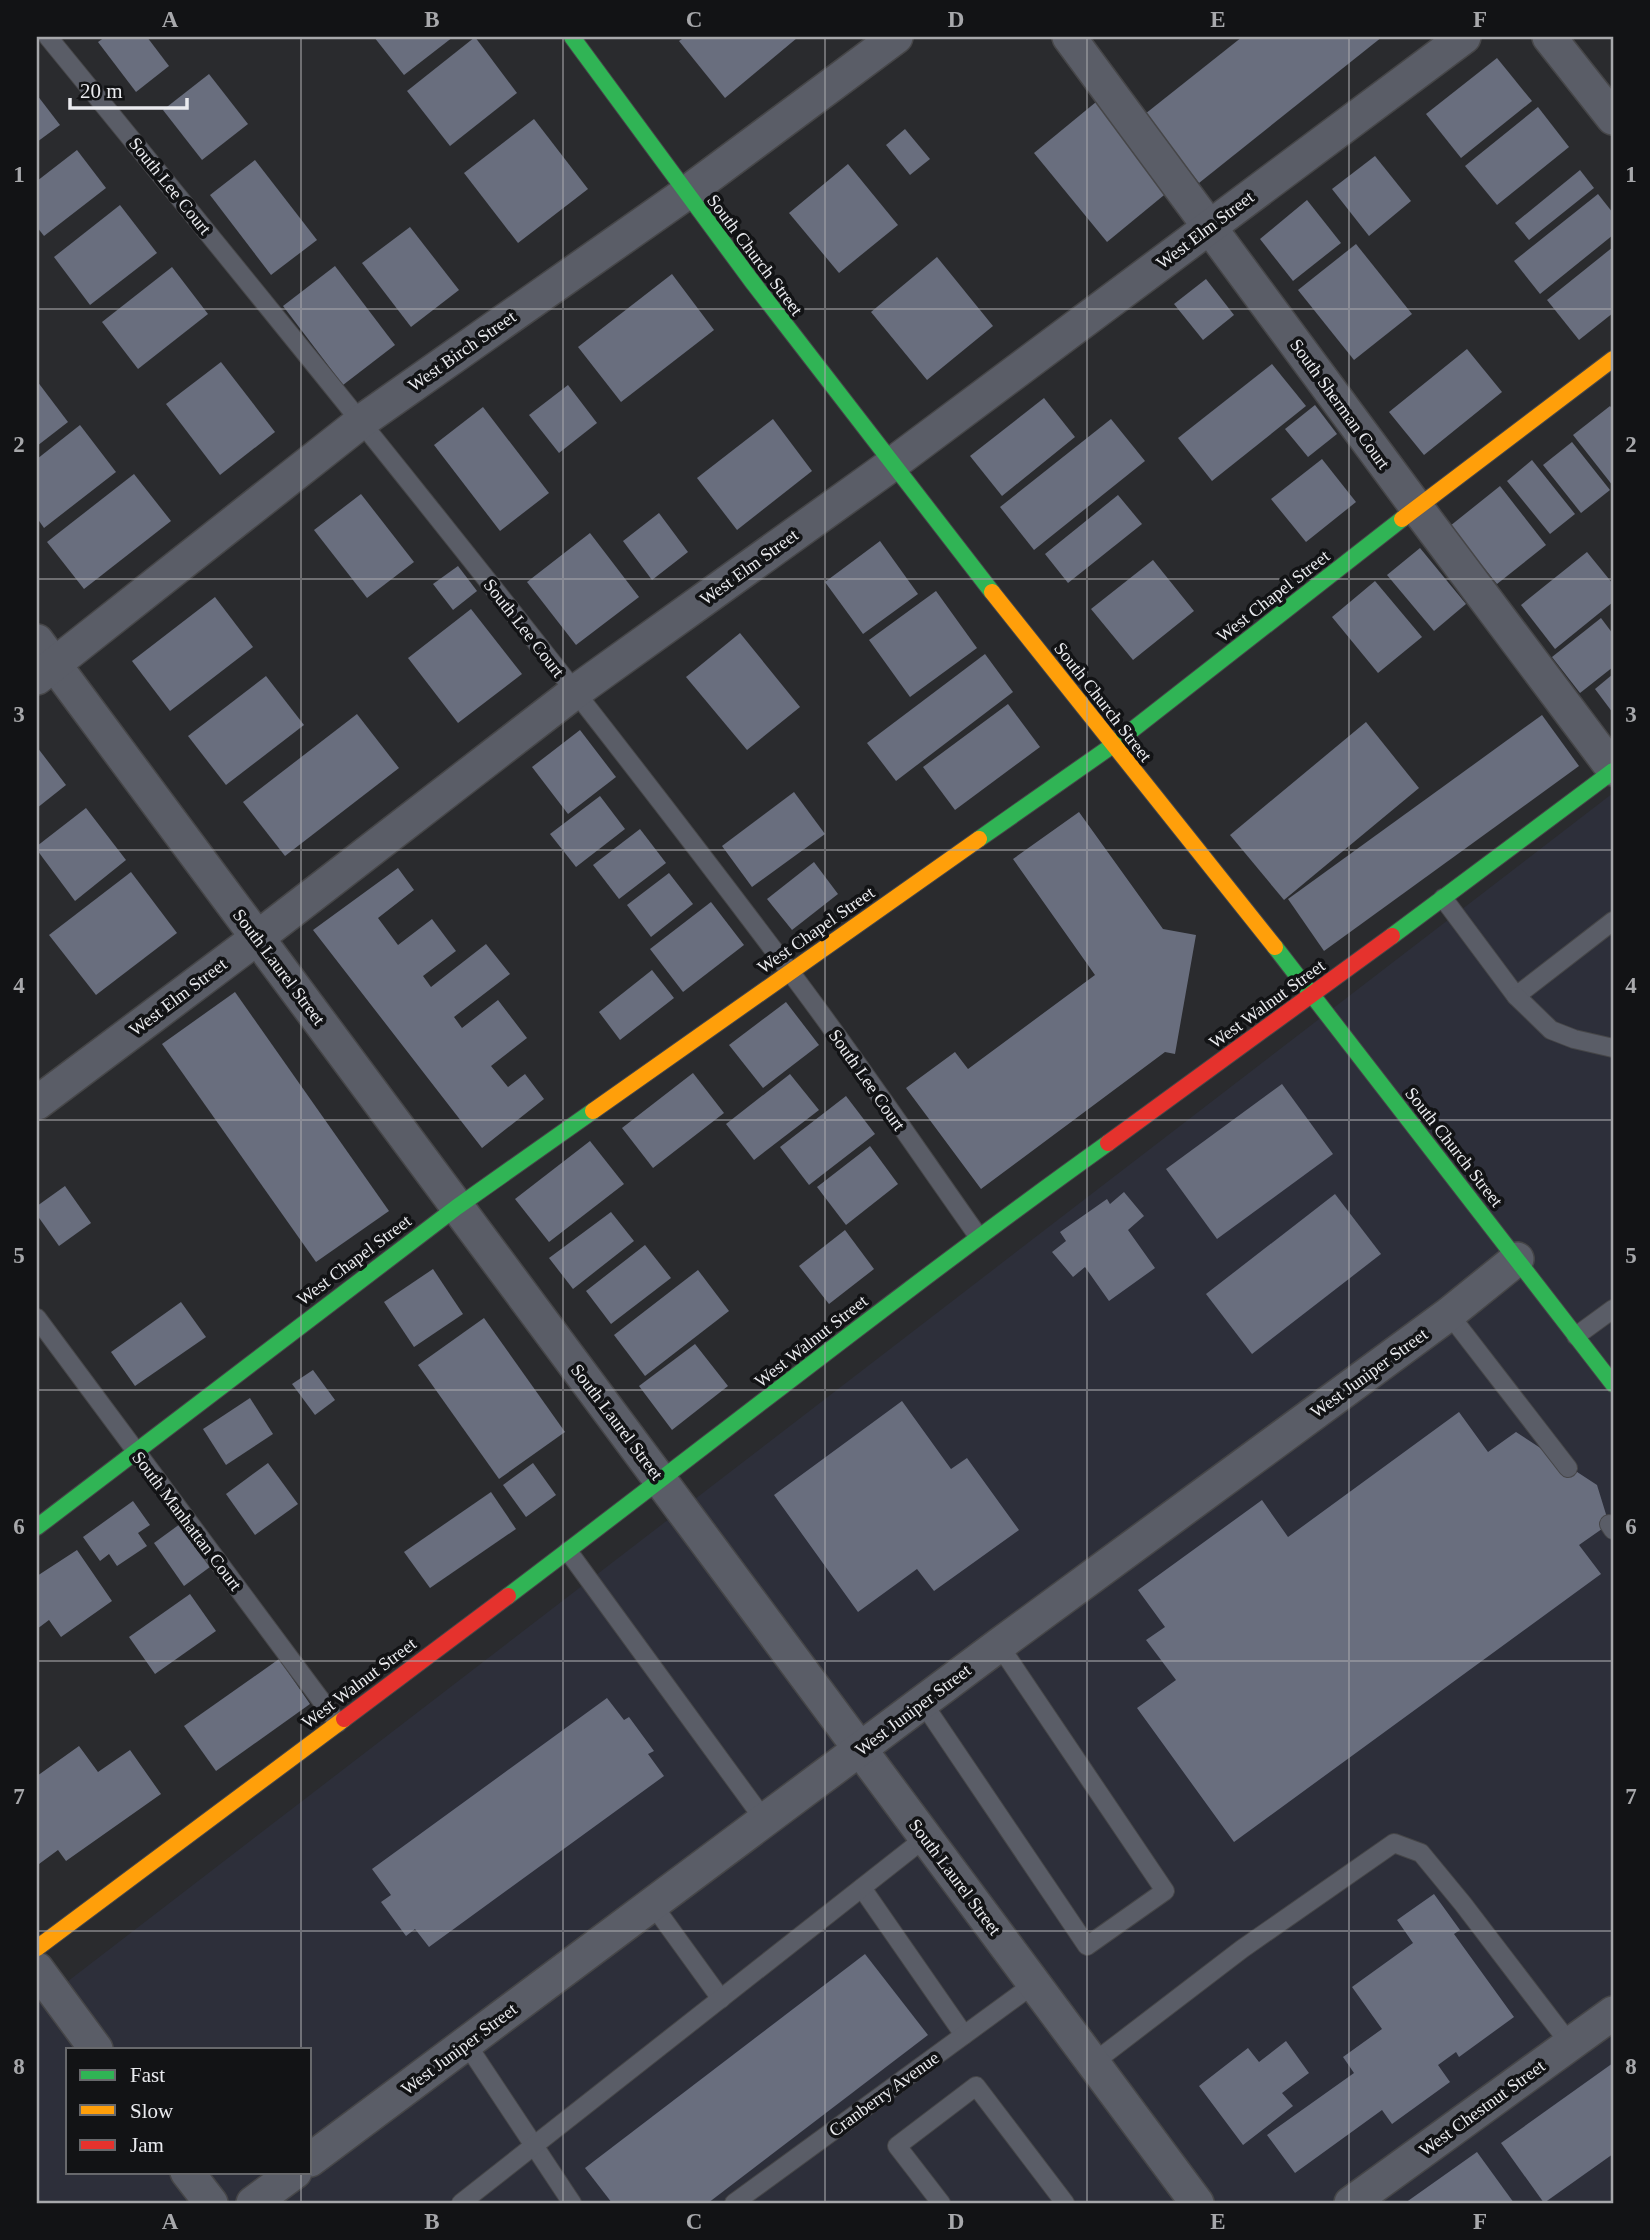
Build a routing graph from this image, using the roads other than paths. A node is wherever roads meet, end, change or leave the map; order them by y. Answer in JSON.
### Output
{"nodes":[{"id":1,"x":48,"y":37,"type":"edge"},
{"id":2,"x":572,"y":37,"type":"edge"},
{"id":3,"x":896,"y":37,"type":"edge"},
{"id":4,"x":1069,"y":37,"type":"edge"},
{"id":5,"x":1464,"y":37,"type":"edge"},
{"id":6,"x":1549,"y":37,"type":"edge"},
{"id":7,"x":1613,"y":118,"type":"edge"},
{"id":8,"x":685,"y":194,"type":"junction"},
{"id":9,"x":1210,"y":226,"type":"junction"},
{"id":10,"x":1613,"y":359,"type":"edge"},
{"id":11,"x":362,"y":421,"type":"junction"},
{"id":12,"x":891,"y":465,"type":"junction"},
{"id":13,"x":1417,"y":508,"type":"junction"},
{"id":14,"x":43,"y":661,"type":"edge"},
{"id":15,"x":575,"y":692,"type":"junction"},
{"id":16,"x":1113,"y":745,"type":"junction"},
{"id":17,"x":1613,"y":770,"type":"edge"},
{"id":18,"x":1443,"y":898,"type":"junction"},
{"id":19,"x":1613,"y":921,"type":"edge"},
{"id":20,"x":257,"y":938,"type":"junction"},
{"id":21,"x":790,"y":971,"type":"junction"},
{"id":22,"x":1312,"y":995,"type":"junction"},
{"id":23,"x":1516,"y":996,"type":"junction"},
{"id":24,"x":1613,"y":1048,"type":"edge"},
{"id":25,"x":37,"y":1102,"type":"edge"},
{"id":26,"x":457,"y":1207,"type":"junction"},
{"id":27,"x":978,"y":1236,"type":"junction"},
{"id":28,"x":1517,"y":1259,"type":"junction"},
{"id":29,"x":1613,"y":1308,"type":"edge"},
{"id":30,"x":1449,"y":1314,"type":"junction"},
{"id":31,"x":37,"y":1318,"type":"edge"},
{"id":32,"x":1576,"y":1336,"type":"junction"},
{"id":33,"x":1613,"y":1384,"type":"edge"},
{"id":34,"x":135,"y":1450,"type":"junction"},
{"id":35,"x":1568,"y":1468,"type":"dead end"},
{"id":36,"x":661,"y":1481,"type":"junction"},
{"id":37,"x":37,"y":1527,"type":"edge"},
{"id":38,"x":568,"y":1551,"type":"junction"},
{"id":39,"x":999,"y":1646,"type":"junction"},
{"id":40,"x":923,"y":1703,"type":"junction"},
{"id":41,"x":338,"y":1723,"type":"junction"},
{"id":42,"x":860,"y":1750,"type":"junction"},
{"id":43,"x":765,"y":1821,"type":"junction"},
{"id":44,"x":925,"y":1838,"type":"junction"},
{"id":45,"x":862,"y":1888,"type":"junction"},
{"id":46,"x":653,"y":1905,"type":"junction"},
{"id":47,"x":37,"y":1948,"type":"edge"},
{"id":48,"x":37,"y":1969,"type":"edge"},
{"id":49,"x":1034,"y":1984,"type":"junction"},
{"id":50,"x":721,"y":1999,"type":"junction"},
{"id":51,"x":1613,"y":2013,"type":"edge"},
{"id":52,"x":964,"y":2035,"type":"junction"},
{"id":53,"x":466,"y":2043,"type":"junction"},
{"id":54,"x":1570,"y":2044,"type":"junction"},
{"id":55,"x":95,"y":2048,"type":"edge"},
{"id":56,"x":1093,"y":2063,"type":"junction"},
{"id":57,"x":534,"y":2146,"type":"junction"},
{"id":58,"x":312,"y":2159,"type":"edge"},
{"id":59,"x":189,"y":2174,"type":"edge"},
{"id":60,"x":292,"y":2174,"type":"edge"},
{"id":61,"x":211,"y":2203,"type":"edge"},
{"id":62,"x":253,"y":2203,"type":"edge"},
{"id":63,"x":461,"y":2203,"type":"edge"},
{"id":64,"x":572,"y":2203,"type":"edge"},
{"id":65,"x":734,"y":2203,"type":"edge"},
{"id":66,"x":941,"y":2203,"type":"edge"},
{"id":67,"x":1065,"y":2203,"type":"edge"},
{"id":68,"x":1197,"y":2203,"type":"edge"},
{"id":69,"x":1351,"y":2203,"type":"edge"}],
"edges":[{"from":1,"to":11,"type":"lane","name":"South Lee Court"},
{"from":2,"to":8,"type":"main road","name":"South Church Street"},
{"from":3,"to":8,"type":"street","name":"West Birch Street"},
{"from":4,"to":9,"type":"street","name":"South Sherman Court"},
{"from":5,"to":9,"type":"street","name":"West Elm Street"},
{"from":6,"to":7,"type":"street"},
{"from":8,"to":11,"type":"street","name":"West Birch Street"},
{"from":8,"to":12,"type":"main road","name":"South Church Street"},
{"from":9,"to":12,"type":"street","name":"West Elm Street"},
{"from":9,"to":13,"type":"street","name":"South Sherman Court"},
{"from":10,"to":13,"type":"main road","name":"West Chapel Street"},
{"from":11,"to":14,"type":"street","name":"West Birch Street"},
{"from":11,"to":15,"type":"lane","name":"South Lee Court"},
{"from":12,"to":15,"type":"street","name":"West Elm Street"},
{"from":12,"to":16,"type":"main road","name":"South Church Street"},
{"from":13,"to":16,"type":"main road","name":"West Chapel Street"},
{"from":13,"to":17,"type":"street","name":"South Sherman Court"},
{"from":14,"to":20,"type":"street","name":"South Laurel Street"},
{"from":15,"to":20,"type":"street","name":"West Elm Street"},
{"from":15,"to":21,"type":"lane","name":"South Lee Court"},
{"from":16,"to":21,"type":"main road","name":"West Chapel Street"},
{"from":16,"to":22,"type":"main road","name":"South Church Street"},
{"from":17,"to":18,"type":"main road","name":"West Walnut Street"},
{"from":18,"to":22,"type":"main road","name":"West Walnut Street"},
{"from":18,"to":23,"type":"lane"},
{"from":19,"to":23,"type":"lane"},
{"from":20,"to":25,"type":"street","name":"West Elm Street"},
{"from":20,"to":26,"type":"street","name":"South Laurel Street"},
{"from":21,"to":26,"type":"main road","name":"West Chapel Street"},
{"from":21,"to":27,"type":"lane","name":"South Lee Court"},
{"from":22,"to":27,"type":"main road","name":"West Walnut Street"},
{"from":22,"to":28,"type":"main road","name":"South Church Street"},
{"from":23,"to":24,"type":"lane"},
{"from":26,"to":34,"type":"main road","name":"West Chapel Street"},
{"from":26,"to":36,"type":"street","name":"South Laurel Street"},
{"from":27,"to":36,"type":"main road","name":"West Walnut Street"},
{"from":28,"to":30,"type":"street","name":"West Juniper Street"},
{"from":28,"to":32,"type":"main road","name":"South Church Street"},
{"from":29,"to":32,"type":"lane"},
{"from":30,"to":35,"type":"lane"},
{"from":30,"to":39,"type":"street","name":"West Juniper Street"},
{"from":31,"to":34,"type":"lane","name":"South Manhattan Court"},
{"from":32,"to":33,"type":"main road","name":"South Church Street"},
{"from":34,"to":37,"type":"main road","name":"West Chapel Street"},
{"from":34,"to":41,"type":"lane","name":"South Manhattan Court"},
{"from":36,"to":38,"type":"main road","name":"West Walnut Street"},
{"from":36,"to":42,"type":"street","name":"South Laurel Street"},
{"from":38,"to":41,"type":"main road","name":"West Walnut Street"},
{"from":38,"to":43,"type":"lane"},
{"from":39,"to":40,"type":"street","name":"West Juniper Street"},
{"from":39,"to":40,"type":"lane"},
{"from":40,"to":42,"type":"street","name":"West Juniper Street"},
{"from":41,"to":47,"type":"main road","name":"West Walnut Street"},
{"from":42,"to":43,"type":"street","name":"West Juniper Street"},
{"from":42,"to":44,"type":"street","name":"South Laurel Street"},
{"from":43,"to":46,"type":"street","name":"West Juniper Street"},
{"from":44,"to":45,"type":"lane"},
{"from":44,"to":49,"type":"street","name":"South Laurel Street"},
{"from":45,"to":50,"type":"lane"},
{"from":45,"to":52,"type":"lane"},
{"from":46,"to":50,"type":"lane"},
{"from":46,"to":53,"type":"street","name":"West Juniper Street"},
{"from":48,"to":55,"type":"street"},
{"from":49,"to":52,"type":"lane","name":"Cranberry Avenue"},
{"from":49,"to":56,"type":"street","name":"South Laurel Street"},
{"from":50,"to":57,"type":"lane"},
{"from":51,"to":54,"type":"street","name":"West Chestnut Street"},
{"from":52,"to":65,"type":"lane","name":"Cranberry Avenue"},
{"from":53,"to":57,"type":"lane"},
{"from":53,"to":58,"type":"street","name":"West Juniper Street"},
{"from":54,"to":56,"type":"lane"},
{"from":54,"to":69,"type":"street","name":"West Chestnut Street"},
{"from":56,"to":68,"type":"street","name":"South Laurel Street"},
{"from":57,"to":63,"type":"lane"},
{"from":57,"to":64,"type":"lane"},
{"from":59,"to":61,"type":"street"},
{"from":60,"to":62,"type":"street"},
{"from":66,"to":67,"type":"lane"}]}
